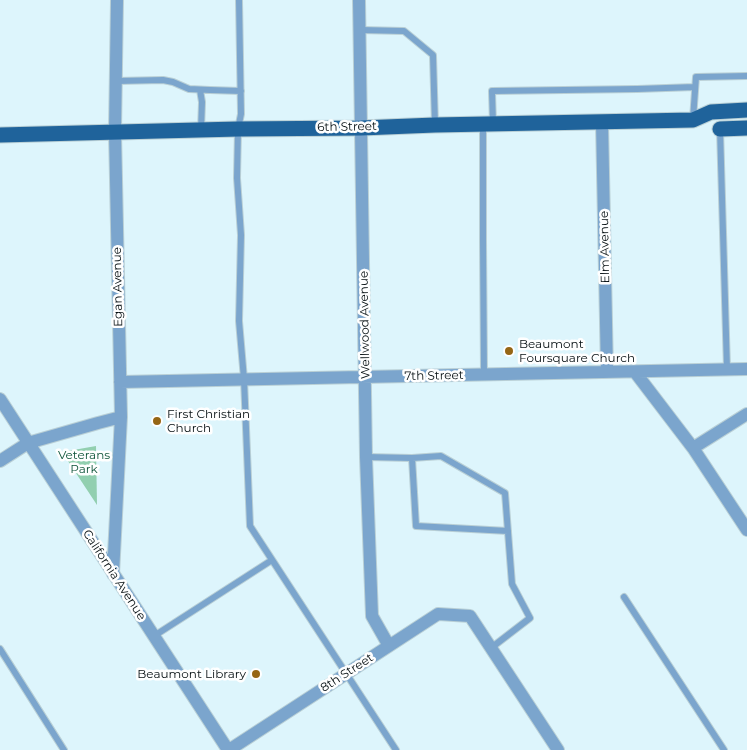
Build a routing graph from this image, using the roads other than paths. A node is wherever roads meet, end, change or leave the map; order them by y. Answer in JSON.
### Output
{"nodes":[{"id":1,"x":116,"y":0,"type":"edge"},
{"id":2,"x":239,"y":0,"type":"edge"},
{"id":3,"x":359,"y":0,"type":"edge"},
{"id":4,"x":360,"y":30,"type":"junction"},
{"id":5,"x":747,"y":76,"type":"edge"},
{"id":6,"x":116,"y":81,"type":"junction"},
{"id":7,"x":695,"y":87,"type":"junction"},
{"id":8,"x":200,"y":90,"type":"junction"},
{"id":9,"x":240,"y":91,"type":"junction"},
{"id":10,"x":747,"y":110,"type":"edge"},
{"id":11,"x":693,"y":120,"type":"junction"},
{"id":12,"x":602,"y":122,"type":"junction"},
{"id":13,"x":488,"y":124,"type":"junction"},
{"id":14,"x":435,"y":125,"type":"junction"},
{"id":15,"x":361,"y":128,"type":"junction"},
{"id":16,"x":747,"y":128,"type":"edge"},
{"id":17,"x":238,"y":129,"type":"junction"},
{"id":18,"x":717,"y":129,"type":"junction"},
{"id":19,"x":201,"y":130,"type":"junction"},
{"id":20,"x":115,"y":132,"type":"junction"},
{"id":21,"x":0,"y":135,"type":"edge"},
{"id":22,"x":747,"y":369,"type":"edge"},
{"id":23,"x":728,"y":370,"type":"junction"},
{"id":24,"x":607,"y":372,"type":"junction"},
{"id":25,"x":635,"y":372,"type":"junction"},
{"id":26,"x":484,"y":375,"type":"junction"},
{"id":27,"x":365,"y":377,"type":"junction"},
{"id":28,"x":244,"y":380,"type":"junction"},
{"id":29,"x":120,"y":382,"type":"junction"},
{"id":30,"x":0,"y":399,"type":"edge"},
{"id":31,"x":747,"y":414,"type":"edge"},
{"id":32,"x":121,"y":418,"type":"junction"},
{"id":33,"x":28,"y":443,"type":"junction"},
{"id":34,"x":693,"y":448,"type":"junction"},
{"id":35,"x":366,"y":456,"type":"junction"},
{"id":36,"x":412,"y":458,"type":"junction"},
{"id":37,"x":0,"y":461,"type":"edge"},
{"id":38,"x":747,"y":530,"type":"edge"},
{"id":39,"x":508,"y":531,"type":"junction"},
{"id":40,"x":272,"y":560,"type":"junction"},
{"id":41,"x":113,"y":574,"type":"junction"},
{"id":42,"x":624,"y":597,"type":"dead end"},
{"id":43,"x":154,"y":636,"type":"junction"},
{"id":44,"x":389,"y":646,"type":"junction"},
{"id":45,"x":491,"y":648,"type":"junction"},
{"id":46,"x":0,"y":650,"type":"edge"},
{"id":47,"x":346,"y":674,"type":"junction"},
{"id":48,"x":64,"y":750,"type":"edge"},
{"id":49,"x":229,"y":750,"type":"edge"},
{"id":50,"x":396,"y":750,"type":"edge"},
{"id":51,"x":558,"y":750,"type":"edge"},
{"id":52,"x":724,"y":750,"type":"edge"}],
"edges":[{"from":1,"to":6,"type":"street","name":"Egan Avenue"},
{"from":2,"to":9,"type":"lane"},
{"from":3,"to":4,"type":"street","name":"Wellwood Avenue"},
{"from":4,"to":14,"type":"lane"},
{"from":4,"to":15,"type":"street","name":"Wellwood Avenue"},
{"from":5,"to":7,"type":"lane"},
{"from":6,"to":8,"type":"lane"},
{"from":6,"to":20,"type":"street","name":"Egan Avenue"},
{"from":7,"to":11,"type":"lane"},
{"from":7,"to":13,"type":"lane"},
{"from":8,"to":9,"type":"lane"},
{"from":8,"to":19,"type":"lane"},
{"from":9,"to":17,"type":"lane"},
{"from":10,"to":11,"type":"main road","name":"6th Street"},
{"from":11,"to":12,"type":"main road","name":"6th Street"},
{"from":11,"to":18,"type":"main road","name":"6th Street"},
{"from":12,"to":13,"type":"main road","name":"6th Street"},
{"from":12,"to":24,"type":"street","name":"Elm Avenue"},
{"from":13,"to":14,"type":"main road","name":"6th Street"},
{"from":13,"to":26,"type":"lane"},
{"from":14,"to":15,"type":"main road","name":"6th Street"},
{"from":15,"to":17,"type":"main road","name":"6th Street"},
{"from":15,"to":27,"type":"street","name":"Wellwood Avenue"},
{"from":16,"to":18,"type":"main road","name":"6th Street"},
{"from":17,"to":19,"type":"main road","name":"6th Street"},
{"from":17,"to":28,"type":"lane"},
{"from":18,"to":23,"type":"lane"},
{"from":19,"to":20,"type":"main road","name":"6th Street"},
{"from":20,"to":21,"type":"main road","name":"6th Street"},
{"from":20,"to":29,"type":"street","name":"Egan Avenue"},
{"from":22,"to":23,"type":"street","name":"7th Street"},
{"from":23,"to":25,"type":"street","name":"7th Street"},
{"from":24,"to":25,"type":"street","name":"7th Street"},
{"from":24,"to":26,"type":"street","name":"7th Street"},
{"from":25,"to":34,"type":"street"},
{"from":26,"to":27,"type":"street","name":"7th Street"},
{"from":27,"to":28,"type":"street","name":"7th Street"},
{"from":27,"to":35,"type":"street","name":"Wellwood Avenue"},
{"from":28,"to":29,"type":"street","name":"7th Street"},
{"from":28,"to":40,"type":"lane"},
{"from":29,"to":32,"type":"street","name":"Egan Avenue"},
{"from":30,"to":33,"type":"street","name":"California Avenue"},
{"from":31,"to":34,"type":"street"},
{"from":32,"to":33,"type":"street"},
{"from":32,"to":41,"type":"street","name":"Egan Avenue"},
{"from":33,"to":37,"type":"street"},
{"from":33,"to":41,"type":"street","name":"California Avenue"},
{"from":34,"to":38,"type":"street"},
{"from":35,"to":36,"type":"lane"},
{"from":35,"to":44,"type":"street","name":"Wellwood Avenue"},
{"from":36,"to":39,"type":"lane"},
{"from":36,"to":39,"type":"lane"},
{"from":39,"to":45,"type":"lane"},
{"from":40,"to":43,"type":"lane"},
{"from":40,"to":47,"type":"lane"},
{"from":41,"to":43,"type":"street","name":"California Avenue"},
{"from":42,"to":52,"type":"lane"},
{"from":43,"to":49,"type":"street","name":"California Avenue"},
{"from":44,"to":45,"type":"street","name":"8th Street"},
{"from":44,"to":47,"type":"street","name":"8th Street"},
{"from":45,"to":51,"type":"street"},
{"from":46,"to":48,"type":"lane"},
{"from":47,"to":49,"type":"street","name":"8th Street"},
{"from":47,"to":50,"type":"lane"}]}
